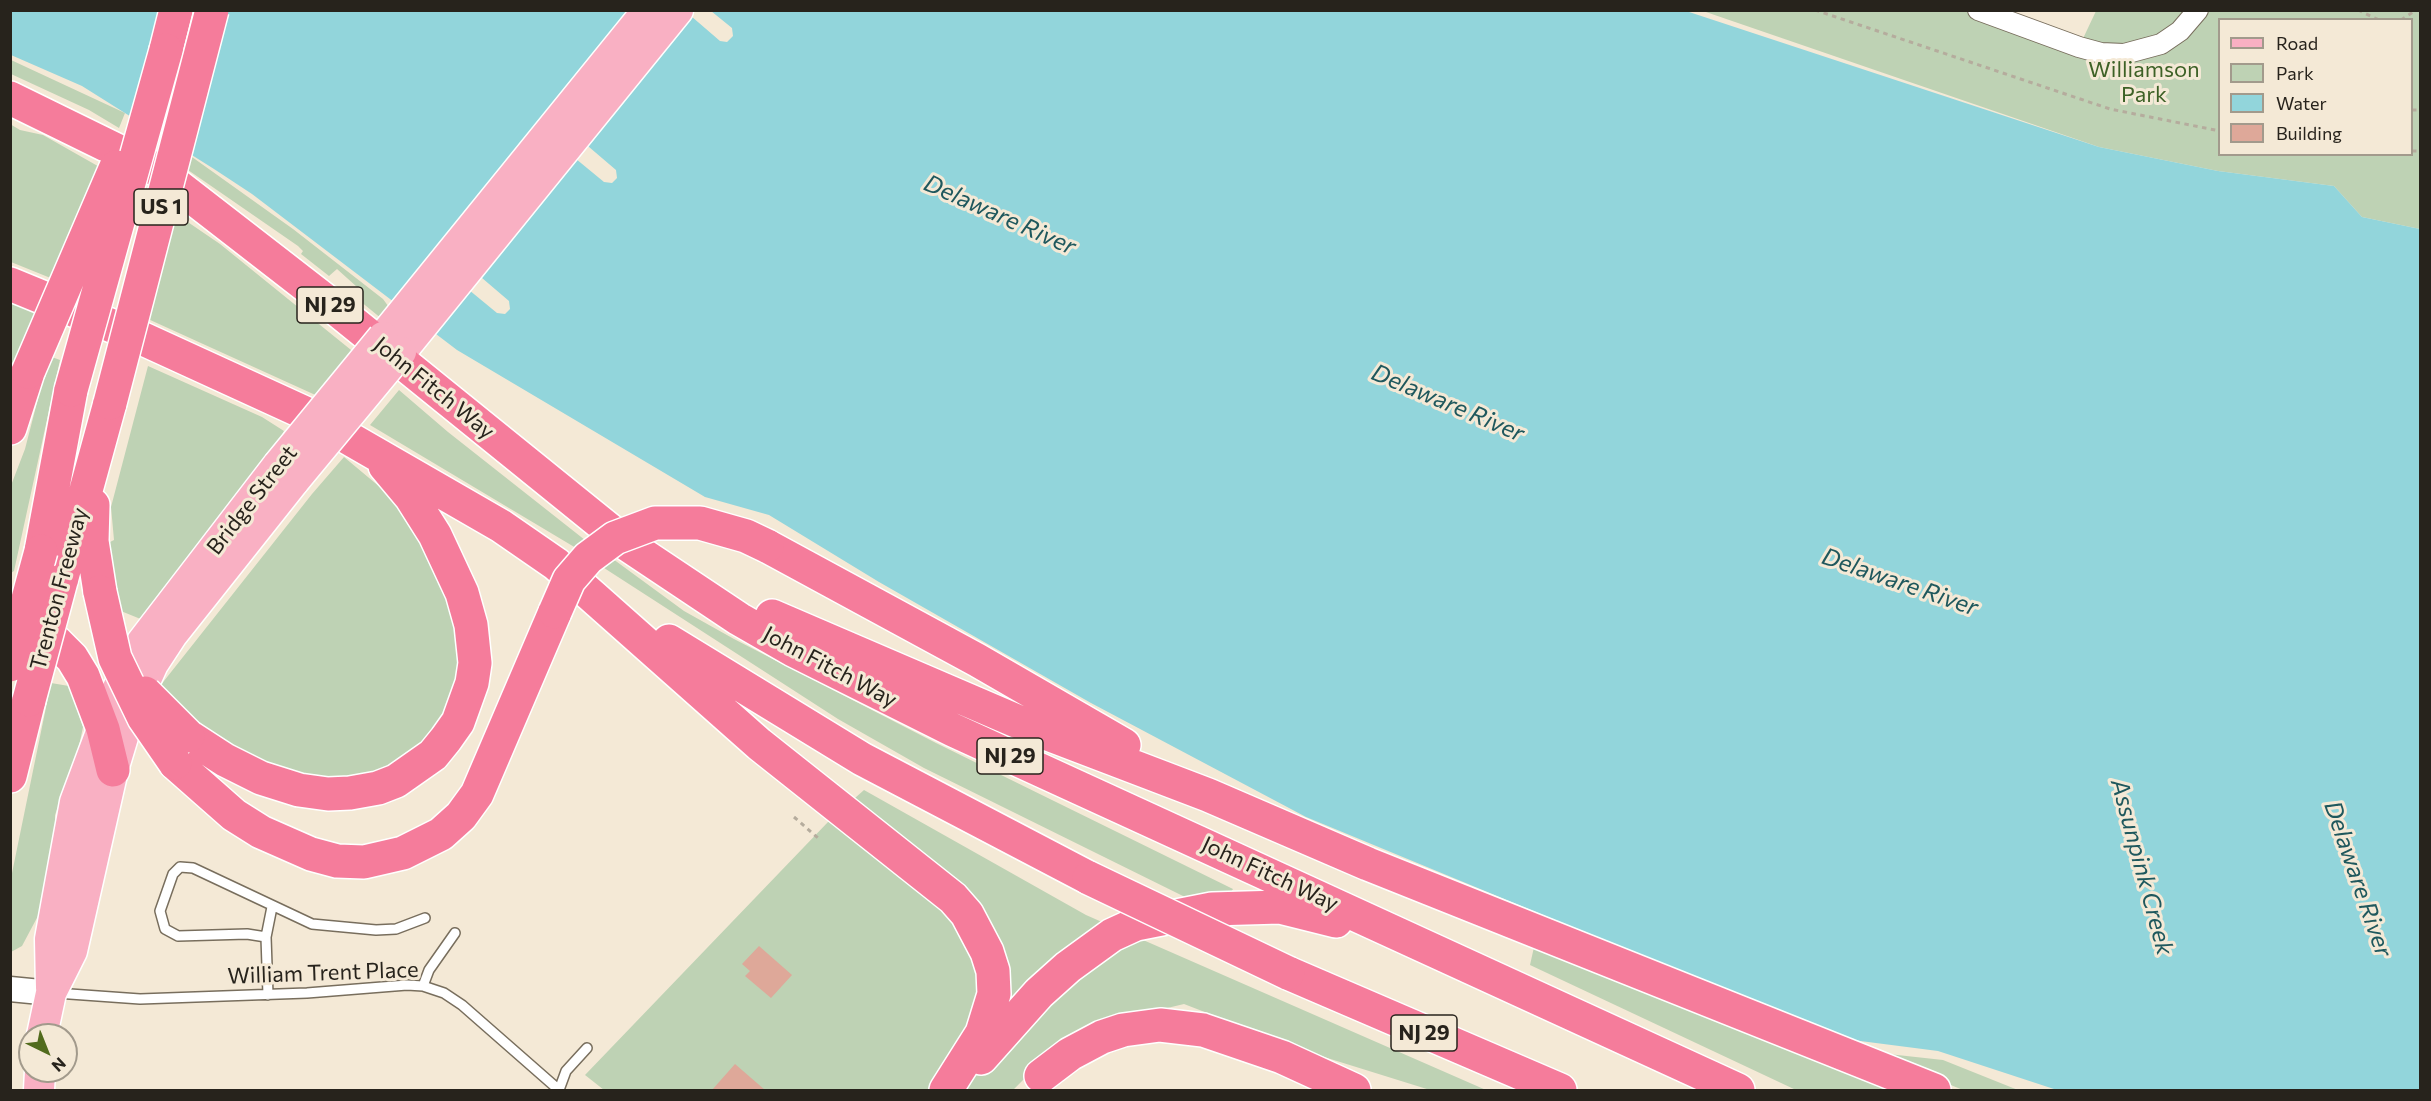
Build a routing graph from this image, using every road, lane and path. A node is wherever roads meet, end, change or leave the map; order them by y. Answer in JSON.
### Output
{"nodes":[{"id":1,"x":176,"y":10,"type":"edge"},
{"id":2,"x":212,"y":10,"type":"edge"},
{"id":3,"x":648,"y":10,"type":"edge"},
{"id":4,"x":678,"y":10,"type":"edge"},
{"id":5,"x":1815,"y":10,"type":"edge"},
{"id":6,"x":1978,"y":10,"type":"edge"},
{"id":7,"x":2198,"y":10,"type":"edge"},
{"id":8,"x":2358,"y":10,"type":"edge"},
{"id":9,"x":2370,"y":18,"type":"edge"},
{"id":10,"x":166,"y":50,"type":"junction"},
{"id":11,"x":604,"y":81,"type":"junction"},
{"id":12,"x":10,"y":98,"type":"edge"},
{"id":13,"x":2218,"y":131,"type":"edge"},
{"id":14,"x":10,"y":284,"type":"edge"},
{"id":15,"x":10,"y":428,"type":"edge"},
{"id":16,"x":100,"y":437,"type":"junction"},
{"id":17,"x":372,"y":451,"type":"junction"},
{"id":18,"x":287,"y":473,"type":"junction"},
{"id":19,"x":628,"y":545,"type":"junction"},
{"id":20,"x":556,"y":564,"type":"junction"},
{"id":21,"x":10,"y":609,"type":"edge"},
{"id":22,"x":10,"y":665,"type":"edge"},
{"id":23,"x":103,"y":729,"type":"junction"},
{"id":24,"x":182,"y":750,"type":"junction"},
{"id":25,"x":113,"y":770,"type":"junction"},
{"id":26,"x":10,"y":776,"type":"edge"},
{"id":27,"x":1208,"y":795,"type":"junction"},
{"id":28,"x":794,"y":817,"type":"dead end"},
{"id":29,"x":818,"y":838,"type":"dead end"},
{"id":30,"x":272,"y":907,"type":"junction"},
{"id":31,"x":424,"y":918,"type":"dead end"},
{"id":32,"x":455,"y":933,"type":"dead end"},
{"id":33,"x":266,"y":938,"type":"junction"},
{"id":34,"x":1408,"y":938,"type":"junction"},
{"id":35,"x":423,"y":986,"type":"junction"},
{"id":36,"x":10,"y":989,"type":"edge"},
{"id":37,"x":51,"y":993,"type":"junction"},
{"id":38,"x":268,"y":995,"type":"junction"},
{"id":39,"x":45,"y":1023,"type":"edge"},
{"id":40,"x":587,"y":1048,"type":"dead end"},
{"id":41,"x":1036,"y":1083,"type":"edge"},
{"id":42,"x":1339,"y":1086,"type":"edge"},
{"id":43,"x":1921,"y":1087,"type":"edge"},
{"id":44,"x":559,"y":1090,"type":"edge"},
{"id":45,"x":946,"y":1090,"type":"edge"},
{"id":46,"x":953,"y":1090,"type":"edge"},
{"id":47,"x":1560,"y":1090,"type":"edge"},
{"id":48,"x":1738,"y":1090,"type":"edge"}],
"edges":[{"from":1,"to":10,"type":"highway","number":"US 1"},
{"from":2,"to":16,"type":"highway","name":"Trenton Freeway","number":"US 1","bridge":true},
{"from":3,"to":11,"type":"main road"},
{"from":4,"to":11,"type":"main road"},
{"from":5,"to":13,"type":"path"},
{"from":6,"to":7,"type":"street"},
{"from":8,"to":9,"type":"path"},
{"from":10,"to":15,"type":"highway","bridge":true},
{"from":10,"to":22,"type":"highway","name":"Trenton Freeway","number":"US 1","bridge":true},
{"from":11,"to":18,"type":"main road","name":"Bridge Street","bridge":true},
{"from":12,"to":19,"type":"highway","name":"John Fitch Way","number":"NJ 29"},
{"from":14,"to":17,"type":"highway","number":"NJ 29"},
{"from":16,"to":24,"type":"highway","bridge":true},
{"from":16,"to":26,"type":"highway","name":"Trenton Freeway","number":"US 1","bridge":true},
{"from":17,"to":20,"type":"highway","number":"NJ 29"},
{"from":17,"to":24,"type":"highway"},
{"from":18,"to":23,"type":"main road","name":"Bridge Street"},
{"from":18,"to":25,"type":"main road","name":"Bridge Street"},
{"from":19,"to":27,"type":"highway"},
{"from":19,"to":34,"type":"highway","name":"John Fitch Way","number":"NJ 29"},
{"from":20,"to":45,"type":"highway"},
{"from":20,"to":47,"type":"highway","number":"NJ 29","bridge":true},
{"from":21,"to":23,"type":"highway"},
{"from":23,"to":25,"type":"highway"},
{"from":23,"to":37,"type":"main road","name":"Bridge Street"},
{"from":24,"to":27,"type":"highway","bridge":true},
{"from":25,"to":37,"type":"main road","name":"Bridge Street"},
{"from":27,"to":43,"type":"highway"},
{"from":28,"to":29,"type":"path"},
{"from":30,"to":31,"type":"lane"},
{"from":30,"to":33,"type":"lane"},
{"from":30,"to":33,"type":"lane"},
{"from":32,"to":35,"type":"lane"},
{"from":33,"to":38,"type":"lane"},
{"from":34,"to":46,"type":"highway"},
{"from":34,"to":48,"type":"highway","name":"John Fitch Way","number":"NJ 29"},
{"from":35,"to":38,"type":"lane","name":"William Trent Place"},
{"from":35,"to":44,"type":"lane","name":"William Trent Place"},
{"from":36,"to":37,"type":"street"},
{"from":37,"to":38,"type":"lane","name":"William Trent Place"},
{"from":37,"to":39,"type":"main road"},
{"from":40,"to":44,"type":"lane"},
{"from":41,"to":42,"type":"highway"}]}
